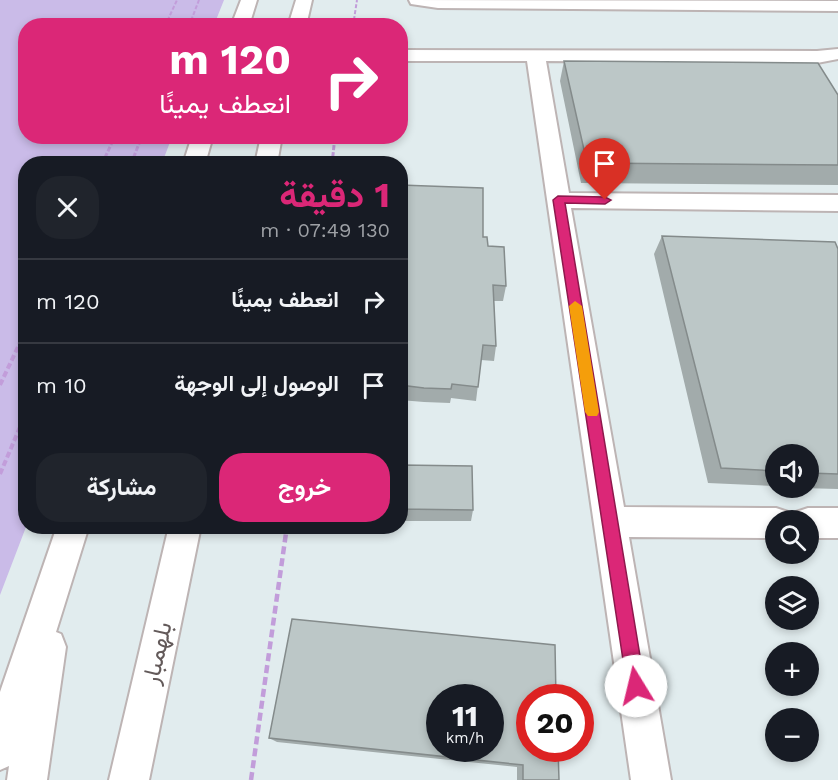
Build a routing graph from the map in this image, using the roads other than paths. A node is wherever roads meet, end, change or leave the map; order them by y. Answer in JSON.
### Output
{"nodes":[{"id":1,"x":249,"y":0,"type":"edge"},
{"id":2,"x":304,"y":0,"type":"edge"},
{"id":3,"x":417,"y":0,"type":"edge"},
{"id":4,"x":838,"y":6,"type":"edge"},
{"id":5,"x":243,"y":18,"type":"edge"},
{"id":6,"x":299,"y":18,"type":"edge"},
{"id":7,"x":408,"y":46,"type":"edge"},
{"id":8,"x":838,"y":47,"type":"edge"},
{"id":9,"x":838,"y":54,"type":"edge"},
{"id":10,"x":408,"y":56,"type":"edge"},
{"id":11,"x":536,"y":57,"type":"junction"},
{"id":12,"x":558,"y":200,"type":"junction"},
{"id":13,"x":838,"y":202,"type":"edge"},
{"id":14,"x":610,"y":522,"type":"junction"},
{"id":15,"x":765,"y":523,"type":"edge"},
{"id":16,"x":819,"y":523,"type":"edge"},
{"id":17,"x":838,"y":523,"type":"edge"},
{"id":18,"x":183,"y":534,"type":"edge"},
{"id":19,"x":68,"y":543,"type":"edge"},
{"id":20,"x":0,"y":750,"type":"edge"},
{"id":21,"x":27,"y":780,"type":"edge"},
{"id":22,"x":129,"y":780,"type":"edge"},
{"id":23,"x":651,"y":780,"type":"edge"}],
"edges":[{"from":1,"to":5,"type":"street"},
{"from":2,"to":6,"type":"street"},
{"from":3,"to":4,"type":"street"},
{"from":7,"to":8,"type":"street"},
{"from":9,"to":11,"type":"street"},
{"from":10,"to":11,"type":"street"},
{"from":11,"to":12,"type":"street"},
{"from":12,"to":13,"type":"street"},
{"from":12,"to":14,"type":"street"},
{"from":14,"to":15,"type":"street"},
{"from":14,"to":23,"type":"street"},
{"from":16,"to":17,"type":"street"},
{"from":18,"to":22,"type":"street","name":"بلهمبار"},
{"from":19,"to":20,"type":"street"},
{"from":19,"to":21,"type":"street"}]}
